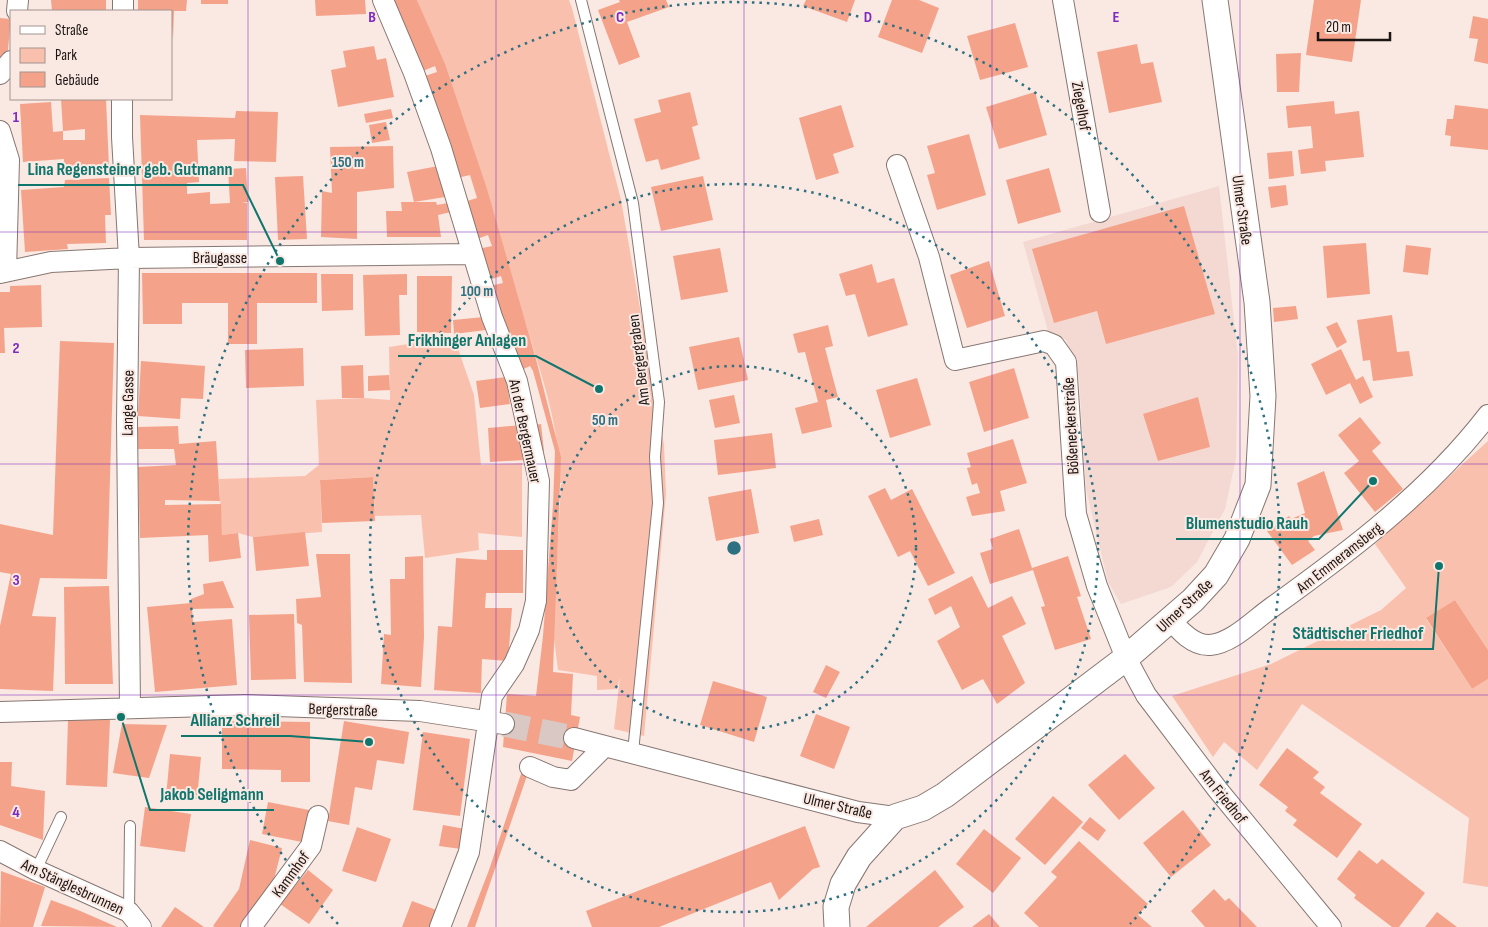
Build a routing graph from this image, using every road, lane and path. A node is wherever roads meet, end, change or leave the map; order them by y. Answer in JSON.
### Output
{"nodes":[{"id":1,"x":383,"y":0,"type":"edge"},
{"id":2,"x":581,"y":0,"type":"edge"},
{"id":3,"x":1063,"y":0,"type":"edge"},
{"id":4,"x":1215,"y":0,"type":"edge"},
{"id":5,"x":10,"y":62,"type":"edge"},
{"id":6,"x":0,"y":74,"type":"edge"},
{"id":7,"x":122,"y":100,"type":"edge"},
{"id":8,"x":0,"y":131,"type":"edge"},
{"id":9,"x":897,"y":165,"type":"dead end"},
{"id":10,"x":1100,"y":212,"type":"dead end"},
{"id":11,"x":471,"y":254,"type":"junction"},
{"id":12,"x":129,"y":258,"type":"junction"},
{"id":13,"x":3,"y":273,"type":"edge"},
{"id":14,"x":1488,"y":414,"type":"edge"},
{"id":15,"x":1170,"y":619,"type":"junction"},
{"id":16,"x":1126,"y":658,"type":"junction"},
{"id":17,"x":130,"y":706,"type":"junction"},
{"id":18,"x":0,"y":712,"type":"edge"},
{"id":19,"x":496,"y":722,"type":"junction"},
{"id":20,"x":574,"y":738,"type":"tunnel mouth"},
{"id":21,"x":604,"y":747,"type":"junction"},
{"id":22,"x":633,"y":752,"type":"junction"},
{"id":23,"x":530,"y":767,"type":"dead end"},
{"id":24,"x":318,"y":816,"type":"dead end"},
{"id":25,"x":61,"y":817,"type":"dead end"},
{"id":26,"x":894,"y":817,"type":"junction"},
{"id":27,"x":130,"y":826,"type":"dead end"},
{"id":28,"x":0,"y":850,"type":"edge"},
{"id":29,"x":36,"y":870,"type":"junction"},
{"id":30,"x":135,"y":919,"type":"edge"},
{"id":31,"x":251,"y":927,"type":"edge"},
{"id":32,"x":440,"y":927,"type":"edge"},
{"id":33,"x":837,"y":927,"type":"edge"},
{"id":34,"x":1331,"y":927,"type":"edge"}],
"edges":[{"from":1,"to":11,"type":"street","name":"An der Bergermauer"},
{"from":2,"to":22,"type":"lane","name":"Am Bergergraben"},
{"from":3,"to":10,"type":"street","name":"Ziegelhof"},
{"from":4,"to":15,"type":"street","name":"Ulmer Straße"},
{"from":5,"to":6,"type":"street"},
{"from":7,"to":12,"type":"street","name":"Lange Gasse"},
{"from":8,"to":13,"type":"street"},
{"from":9,"to":16,"type":"street","name":"Bößeneckerstraße"},
{"from":11,"to":12,"type":"street","name":"Bräugasse"},
{"from":11,"to":19,"type":"street","name":"An der Bergermauer"},
{"from":12,"to":13,"type":"street","name":"Bräugasse"},
{"from":12,"to":17,"type":"street","name":"Lange Gasse"},
{"from":14,"to":15,"type":"street","name":"Am Emmeramsberg"},
{"from":15,"to":16,"type":"street","name":"Ulmer Straße"},
{"from":16,"to":26,"type":"street","name":"Ulmer Straße"},
{"from":16,"to":34,"type":"street","name":"Am Friedhof"},
{"from":17,"to":18,"type":"street","name":"Bergerstraße"},
{"from":17,"to":19,"type":"street","name":"Bergerstraße"},
{"from":19,"to":32,"type":"street","name":"An der Bergermauer"},
{"from":20,"to":21,"type":"street"},
{"from":21,"to":22,"type":"street"},
{"from":21,"to":23,"type":"street"},
{"from":22,"to":26,"type":"street","name":"Ulmer Straße"},
{"from":24,"to":31,"type":"street","name":"Kammhof"},
{"from":25,"to":29,"type":"lane"},
{"from":26,"to":33,"type":"street"},
{"from":27,"to":30,"type":"lane"},
{"from":28,"to":29,"type":"street","name":"Am Stänglesbrunnen"},
{"from":29,"to":30,"type":"street","name":"Am Stänglesbrunnen"}]}
